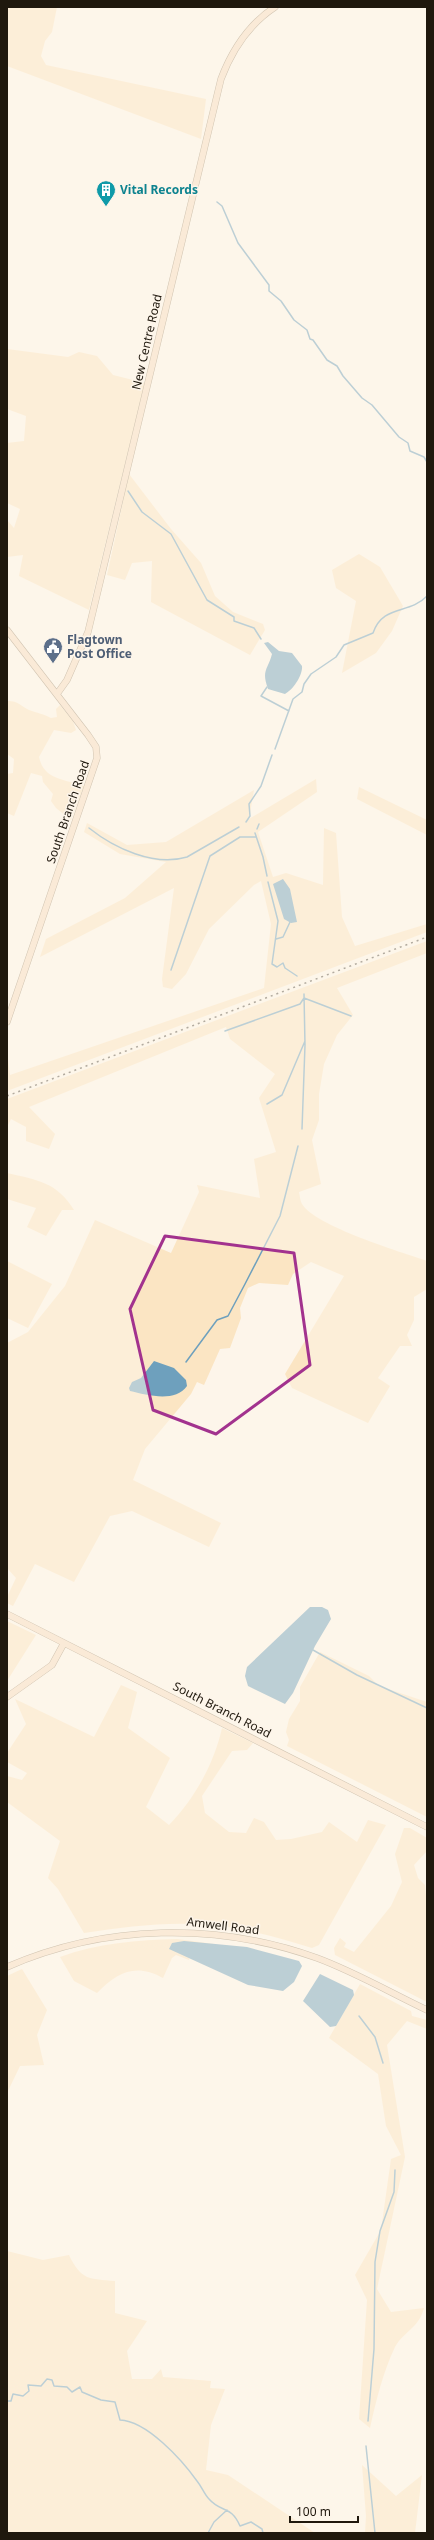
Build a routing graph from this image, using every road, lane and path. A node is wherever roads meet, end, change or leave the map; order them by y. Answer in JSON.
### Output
{"nodes":[{"id":1,"x":275,"y":7,"type":"edge"},
{"id":2,"x":7,"y":630,"type":"edge"},
{"id":3,"x":57,"y":694,"type":"junction"},
{"id":4,"x":7,"y":1022,"type":"edge"},
{"id":5,"x":7,"y":1614,"type":"edge"},
{"id":6,"x":64,"y":1643,"type":"junction"},
{"id":7,"x":7,"y":1697,"type":"edge"},
{"id":8,"x":427,"y":1827,"type":"edge"},
{"id":9,"x":7,"y":1967,"type":"edge"},
{"id":10,"x":427,"y":2010,"type":"edge"}],
"edges":[{"from":1,"to":3,"type":"street","name":"New Centre Road"},
{"from":2,"to":3,"type":"street","name":"South Branch Road"},
{"from":3,"to":4,"type":"street","name":"South Branch Road"},
{"from":5,"to":6,"type":"street","name":"South Branch Road"},
{"from":6,"to":7,"type":"street"},
{"from":6,"to":8,"type":"street","name":"South Branch Road"},
{"from":9,"to":10,"type":"street","name":"Amwell Road"}]}
